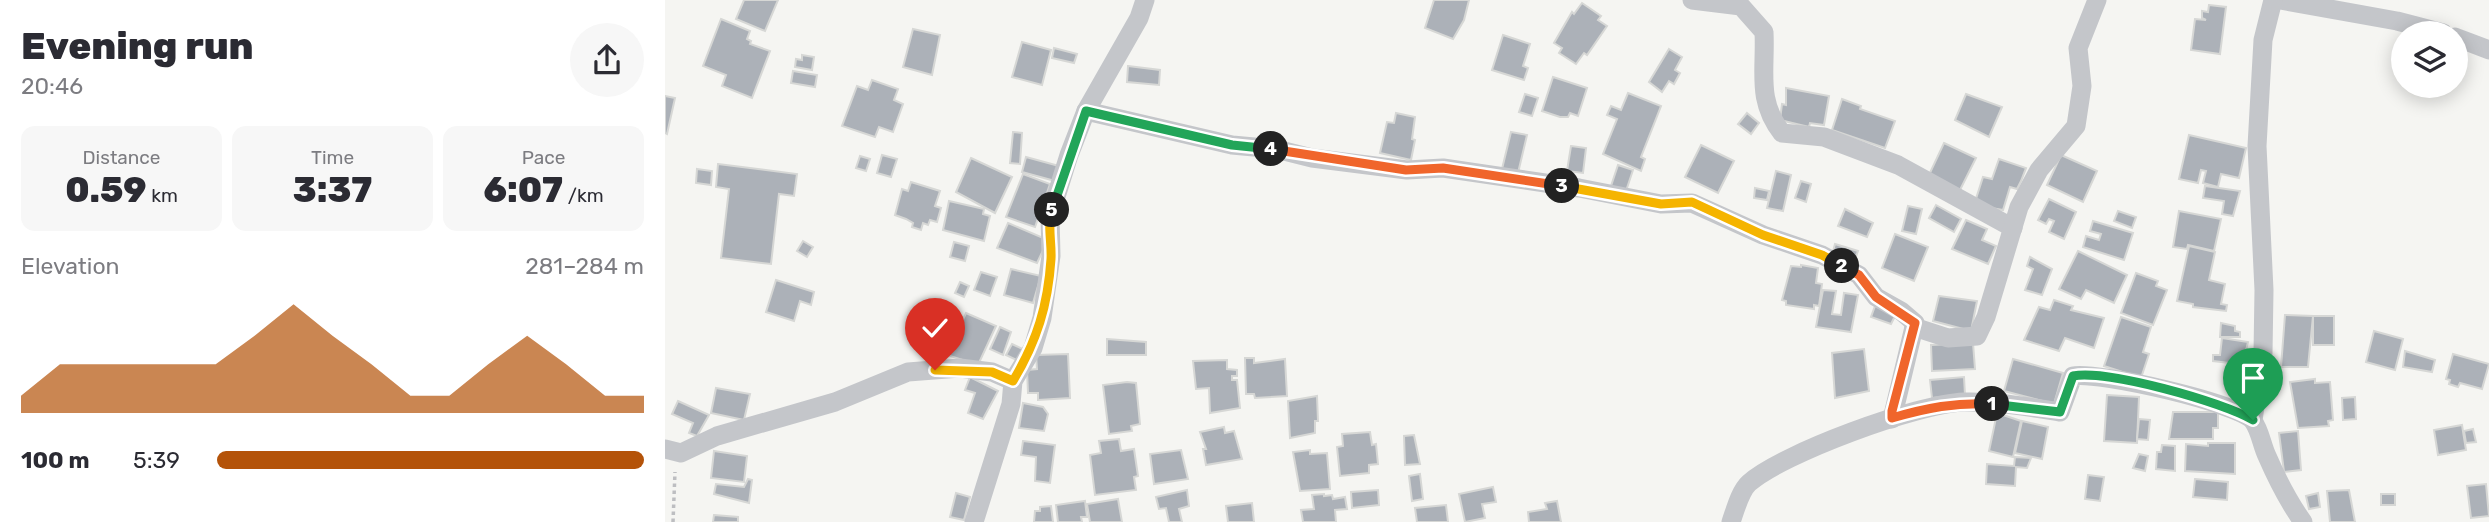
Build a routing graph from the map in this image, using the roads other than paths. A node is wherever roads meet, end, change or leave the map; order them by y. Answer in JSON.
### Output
{"nodes":[{"id":1,"x":1145,"y":0,"type":"edge"},
{"id":2,"x":1692,"y":0,"type":"edge"},
{"id":3,"x":2097,"y":0,"type":"edge"},
{"id":4,"x":2273,"y":0,"type":"edge"},
{"id":5,"x":2280,"y":0,"type":"edge"},
{"id":6,"x":2397,"y":21,"type":"edge"},
{"id":7,"x":2468,"y":42,"type":"edge"},
{"id":8,"x":2489,"y":50,"type":"edge"},
{"id":9,"x":1086,"y":111,"type":"junction"},
{"id":10,"x":2013,"y":228,"type":"junction"},
{"id":11,"x":1913,"y":327,"type":"junction"},
{"id":12,"x":1013,"y":381,"type":"junction"},
{"id":13,"x":1892,"y":418,"type":"junction"},
{"id":14,"x":2253,"y":420,"type":"junction"},
{"id":15,"x":673,"y":451,"type":"edge"},
{"id":16,"x":974,"y":522,"type":"edge"},
{"id":17,"x":1731,"y":522,"type":"edge"},
{"id":18,"x":2303,"y":522,"type":"edge"}],
"edges":[{"from":1,"to":9,"type":"street"},
{"from":2,"to":10,"type":"street"},
{"from":3,"to":10,"type":"street"},
{"from":4,"to":14,"type":"street"},
{"from":5,"to":6,"type":"street"},
{"from":7,"to":8,"type":"street"},
{"from":9,"to":11,"type":"street"},
{"from":9,"to":12,"type":"street"},
{"from":10,"to":11,"type":"street"},
{"from":11,"to":13,"type":"street"},
{"from":12,"to":15,"type":"street"},
{"from":12,"to":16,"type":"street"},
{"from":13,"to":14,"type":"street"},
{"from":13,"to":17,"type":"street"},
{"from":14,"to":18,"type":"street"}]}
